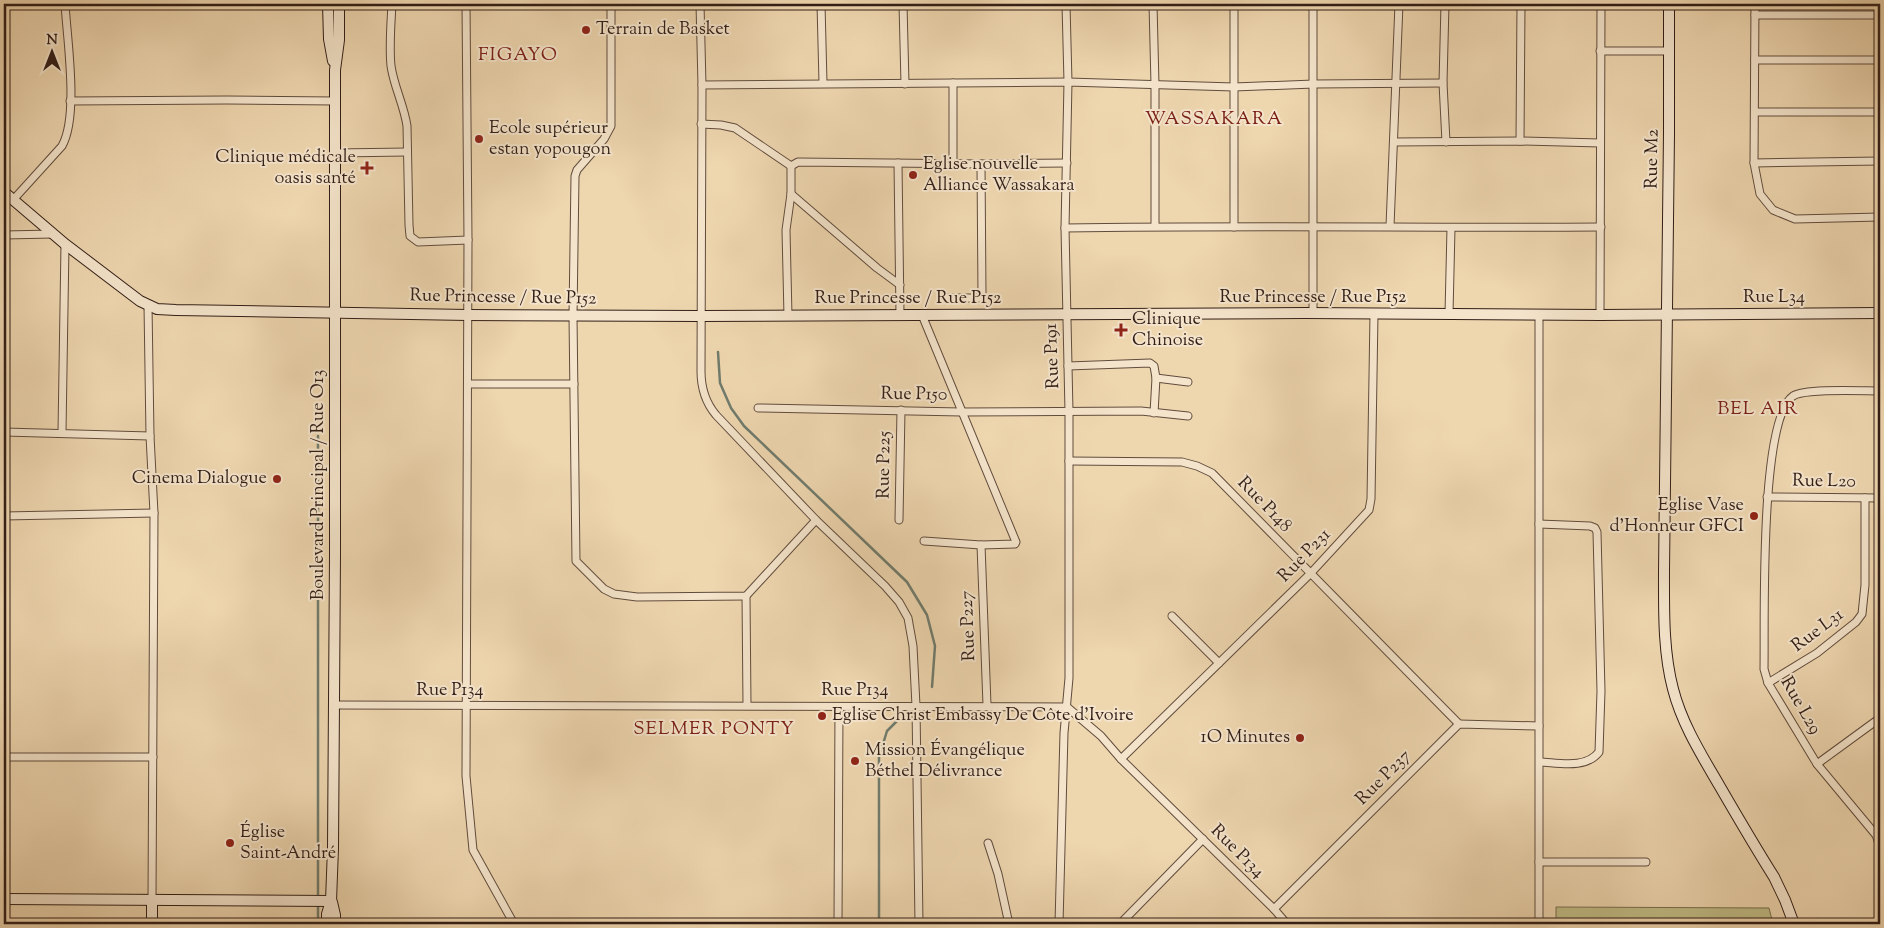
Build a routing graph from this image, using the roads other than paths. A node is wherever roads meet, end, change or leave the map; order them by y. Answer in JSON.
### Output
{"nodes":[{"id":1,"x":65,"y":4,"type":"edge"},
{"id":2,"x":328,"y":4,"type":"edge"},
{"id":3,"x":339,"y":4,"type":"edge"},
{"id":4,"x":392,"y":4,"type":"edge"},
{"id":5,"x":466,"y":4,"type":"edge"},
{"id":6,"x":611,"y":4,"type":"edge"},
{"id":7,"x":700,"y":4,"type":"edge"},
{"id":8,"x":821,"y":4,"type":"edge"},
{"id":9,"x":903,"y":4,"type":"edge"},
{"id":10,"x":1066,"y":4,"type":"edge"},
{"id":11,"x":1153,"y":4,"type":"edge"},
{"id":12,"x":1234,"y":4,"type":"edge"},
{"id":13,"x":1313,"y":4,"type":"edge"},
{"id":14,"x":1399,"y":4,"type":"edge"},
{"id":15,"x":1445,"y":4,"type":"edge"},
{"id":16,"x":1520,"y":4,"type":"edge"},
{"id":17,"x":1601,"y":4,"type":"edge"},
{"id":18,"x":1669,"y":4,"type":"edge"},
{"id":19,"x":1755,"y":4,"type":"edge"},
{"id":20,"x":1755,"y":15,"type":"junction"},
{"id":21,"x":1880,"y":15,"type":"edge"},
{"id":22,"x":1600,"y":51,"type":"junction"},
{"id":23,"x":1669,"y":52,"type":"junction"},
{"id":24,"x":1756,"y":60,"type":"junction"},
{"id":25,"x":1880,"y":60,"type":"edge"},
{"id":26,"x":335,"y":70,"type":"junction"},
{"id":27,"x":1068,"y":82,"type":"junction"},
{"id":28,"x":823,"y":83,"type":"junction"},
{"id":29,"x":953,"y":83,"type":"junction"},
{"id":30,"x":1443,"y":83,"type":"junction"},
{"id":31,"x":905,"y":84,"type":"junction"},
{"id":32,"x":1314,"y":84,"type":"junction"},
{"id":33,"x":1396,"y":84,"type":"junction"},
{"id":34,"x":702,"y":85,"type":"junction"},
{"id":35,"x":1155,"y":85,"type":"junction"},
{"id":36,"x":1234,"y":87,"type":"junction"},
{"id":37,"x":70,"y":101,"type":"junction"},
{"id":38,"x":336,"y":101,"type":"junction"},
{"id":39,"x":1756,"y":112,"type":"junction"},
{"id":40,"x":1880,"y":112,"type":"edge"},
{"id":41,"x":701,"y":124,"type":"junction"},
{"id":42,"x":1520,"y":141,"type":"junction"},
{"id":43,"x":1394,"y":142,"type":"junction"},
{"id":44,"x":1446,"y":142,"type":"junction"},
{"id":45,"x":1600,"y":143,"type":"junction"},
{"id":46,"x":408,"y":152,"type":"junction"},
{"id":47,"x":336,"y":153,"type":"junction"},
{"id":48,"x":1880,"y":161,"type":"edge"},
{"id":49,"x":898,"y":163,"type":"junction"},
{"id":50,"x":1067,"y":163,"type":"junction"},
{"id":51,"x":1754,"y":163,"type":"junction"},
{"id":52,"x":953,"y":164,"type":"junction"},
{"id":53,"x":981,"y":164,"type":"junction"},
{"id":54,"x":791,"y":166,"type":"junction"},
{"id":55,"x":4,"y":192,"type":"edge"},
{"id":56,"x":791,"y":194,"type":"junction"},
{"id":57,"x":13,"y":200,"type":"junction"},
{"id":58,"x":1880,"y":217,"type":"edge"},
{"id":59,"x":1155,"y":226,"type":"junction"},
{"id":60,"x":1390,"y":226,"type":"junction"},
{"id":61,"x":1234,"y":227,"type":"junction"},
{"id":62,"x":1601,"y":227,"type":"junction"},
{"id":63,"x":1065,"y":228,"type":"junction"},
{"id":64,"x":1314,"y":228,"type":"junction"},
{"id":65,"x":1451,"y":228,"type":"junction"},
{"id":66,"x":53,"y":234,"type":"junction"},
{"id":67,"x":4,"y":235,"type":"edge"},
{"id":68,"x":468,"y":240,"type":"junction"},
{"id":69,"x":65,"y":244,"type":"junction"},
{"id":70,"x":900,"y":285,"type":"junction"},
{"id":71,"x":948,"y":298,"type":"dead end"},
{"id":72,"x":148,"y":305,"type":"junction"},
{"id":73,"x":336,"y":312,"type":"junction"},
{"id":74,"x":1313,"y":313,"type":"junction"},
{"id":75,"x":1880,"y":313,"type":"edge"},
{"id":76,"x":1374,"y":314,"type":"junction"},
{"id":77,"x":1449,"y":314,"type":"junction"},
{"id":78,"x":1668,"y":314,"type":"junction"},
{"id":79,"x":468,"y":315,"type":"junction"},
{"id":80,"x":900,"y":315,"type":"junction"},
{"id":81,"x":922,"y":315,"type":"junction"},
{"id":82,"x":1066,"y":315,"type":"junction"},
{"id":83,"x":1539,"y":315,"type":"junction"},
{"id":84,"x":1600,"y":315,"type":"junction"},
{"id":85,"x":573,"y":316,"type":"junction"},
{"id":86,"x":700,"y":316,"type":"junction"},
{"id":87,"x":788,"y":316,"type":"junction"},
{"id":88,"x":1068,"y":366,"type":"junction"},
{"id":89,"x":1156,"y":378,"type":"junction"},
{"id":90,"x":1188,"y":382,"type":"dead end"},
{"id":91,"x":468,"y":384,"type":"junction"},
{"id":92,"x":574,"y":384,"type":"junction"},
{"id":93,"x":1880,"y":391,"type":"edge"},
{"id":94,"x":758,"y":408,"type":"dead end"},
{"id":95,"x":901,"y":410,"type":"junction"},
{"id":96,"x":961,"y":412,"type":"junction"},
{"id":97,"x":1070,"y":412,"type":"junction"},
{"id":98,"x":1154,"y":413,"type":"junction"},
{"id":99,"x":1188,"y":416,"type":"dead end"},
{"id":100,"x":4,"y":432,"type":"edge"},
{"id":101,"x":62,"y":432,"type":"junction"},
{"id":102,"x":150,"y":436,"type":"junction"},
{"id":103,"x":1070,"y":461,"type":"junction"},
{"id":104,"x":1767,"y":497,"type":"junction"},
{"id":105,"x":1865,"y":498,"type":"junction"},
{"id":106,"x":1880,"y":498,"type":"edge"},
{"id":107,"x":154,"y":513,"type":"junction"},
{"id":108,"x":4,"y":516,"type":"edge"},
{"id":109,"x":816,"y":520,"type":"junction"},
{"id":110,"x":899,"y":520,"type":"dead end"},
{"id":111,"x":1540,"y":524,"type":"junction"},
{"id":112,"x":924,"y":541,"type":"dead end"},
{"id":113,"x":981,"y":545,"type":"junction"},
{"id":114,"x":1310,"y":574,"type":"junction"},
{"id":115,"x":746,"y":596,"type":"junction"},
{"id":116,"x":1172,"y":616,"type":"dead end"},
{"id":117,"x":1219,"y":663,"type":"junction"},
{"id":118,"x":1768,"y":683,"type":"junction"},
{"id":119,"x":334,"y":705,"type":"junction"},
{"id":120,"x":747,"y":705,"type":"junction"},
{"id":121,"x":988,"y":705,"type":"junction"},
{"id":122,"x":467,"y":706,"type":"junction"},
{"id":123,"x":916,"y":706,"type":"junction"},
{"id":124,"x":839,"y":707,"type":"junction"},
{"id":125,"x":1067,"y":707,"type":"junction"},
{"id":126,"x":1880,"y":718,"type":"edge"},
{"id":127,"x":1459,"y":724,"type":"junction"},
{"id":128,"x":1539,"y":726,"type":"junction"},
{"id":129,"x":4,"y":757,"type":"edge"},
{"id":130,"x":153,"y":757,"type":"junction"},
{"id":131,"x":1121,"y":759,"type":"junction"},
{"id":132,"x":1540,"y":762,"type":"junction"},
{"id":133,"x":1817,"y":764,"type":"junction"},
{"id":134,"x":1878,"y":834,"type":"edge"},
{"id":135,"x":1203,"y":840,"type":"junction"},
{"id":136,"x":988,"y":843,"type":"dead end"},
{"id":137,"x":1880,"y":846,"type":"edge"},
{"id":138,"x":1540,"y":862,"type":"junction"},
{"id":139,"x":1646,"y":862,"type":"dead end"},
{"id":140,"x":4,"y":899,"type":"edge"},
{"id":141,"x":152,"y":900,"type":"junction"},
{"id":142,"x":331,"y":901,"type":"junction"},
{"id":143,"x":1274,"y":909,"type":"junction"},
{"id":144,"x":152,"y":924,"type":"edge"},
{"id":145,"x":327,"y":924,"type":"edge"},
{"id":146,"x":335,"y":924,"type":"edge"},
{"id":147,"x":514,"y":924,"type":"edge"},
{"id":148,"x":838,"y":924,"type":"edge"},
{"id":149,"x":918,"y":924,"type":"edge"},
{"id":150,"x":1009,"y":924,"type":"edge"},
{"id":151,"x":1059,"y":924,"type":"edge"},
{"id":152,"x":1120,"y":924,"type":"edge"},
{"id":153,"x":1287,"y":924,"type":"edge"},
{"id":154,"x":1540,"y":924,"type":"edge"},
{"id":155,"x":1794,"y":924,"type":"edge"}],
"edges":[{"from":1,"to":37,"type":"street"},
{"from":2,"to":26,"type":"street","name":"Boulevard Principal / Rue O13"},
{"from":3,"to":26,"type":"street","name":"Boulevard Principal / Rue O13"},
{"from":4,"to":46,"type":"street"},
{"from":5,"to":68,"type":"street"},
{"from":6,"to":85,"type":"street"},
{"from":7,"to":34,"type":"street"},
{"from":8,"to":28,"type":"street"},
{"from":9,"to":31,"type":"street"},
{"from":10,"to":27,"type":"street","name":"Rue P191"},
{"from":11,"to":35,"type":"street"},
{"from":12,"to":36,"type":"street"},
{"from":13,"to":32,"type":"street"},
{"from":14,"to":33,"type":"street"},
{"from":15,"to":30,"type":"street"},
{"from":16,"to":42,"type":"street"},
{"from":17,"to":22,"type":"street"},
{"from":18,"to":23,"type":"street","name":"Rue M2"},
{"from":19,"to":20,"type":"street"},
{"from":20,"to":21,"type":"street"},
{"from":20,"to":24,"type":"street"},
{"from":22,"to":23,"type":"street"},
{"from":22,"to":45,"type":"street"},
{"from":23,"to":78,"type":"street","name":"Rue M2"},
{"from":24,"to":25,"type":"street"},
{"from":24,"to":39,"type":"street"},
{"from":26,"to":38,"type":"street","name":"Boulevard Principal / Rue O13"},
{"from":27,"to":29,"type":"street"},
{"from":27,"to":35,"type":"street"},
{"from":27,"to":50,"type":"street","name":"Rue P191"},
{"from":28,"to":31,"type":"street"},
{"from":28,"to":34,"type":"street"},
{"from":29,"to":31,"type":"street"},
{"from":29,"to":52,"type":"street"},
{"from":30,"to":33,"type":"street"},
{"from":30,"to":44,"type":"street"},
{"from":32,"to":33,"type":"street"},
{"from":32,"to":36,"type":"street"},
{"from":32,"to":64,"type":"street"},
{"from":33,"to":43,"type":"street"},
{"from":34,"to":41,"type":"street"},
{"from":35,"to":36,"type":"street"},
{"from":35,"to":59,"type":"street"},
{"from":36,"to":61,"type":"street"},
{"from":37,"to":38,"type":"street"},
{"from":37,"to":57,"type":"street"},
{"from":38,"to":47,"type":"street","name":"Boulevard Principal / Rue O13"},
{"from":39,"to":40,"type":"street"},
{"from":39,"to":51,"type":"street"},
{"from":41,"to":54,"type":"street"},
{"from":41,"to":86,"type":"street"},
{"from":42,"to":44,"type":"street"},
{"from":42,"to":45,"type":"street"},
{"from":43,"to":44,"type":"street"},
{"from":43,"to":60,"type":"street"},
{"from":45,"to":62,"type":"street"},
{"from":46,"to":47,"type":"street"},
{"from":46,"to":68,"type":"street"},
{"from":47,"to":73,"type":"street","name":"Boulevard Principal / Rue O13"},
{"from":48,"to":51,"type":"street"},
{"from":49,"to":52,"type":"street"},
{"from":49,"to":54,"type":"street"},
{"from":49,"to":70,"type":"street"},
{"from":50,"to":53,"type":"street"},
{"from":50,"to":63,"type":"street","name":"Rue P191"},
{"from":51,"to":58,"type":"street"},
{"from":52,"to":53,"type":"street"},
{"from":53,"to":71,"type":"street"},
{"from":54,"to":56,"type":"street"},
{"from":55,"to":57,"type":"street"},
{"from":56,"to":70,"type":"street"},
{"from":56,"to":87,"type":"street"},
{"from":57,"to":66,"type":"street"},
{"from":59,"to":61,"type":"street"},
{"from":59,"to":63,"type":"street"},
{"from":60,"to":64,"type":"street"},
{"from":60,"to":65,"type":"street"},
{"from":61,"to":64,"type":"street"},
{"from":62,"to":65,"type":"street"},
{"from":62,"to":84,"type":"street"},
{"from":63,"to":82,"type":"street","name":"Rue P191"},
{"from":64,"to":74,"type":"street"},
{"from":65,"to":77,"type":"street"},
{"from":66,"to":67,"type":"street"},
{"from":66,"to":69,"type":"street"},
{"from":68,"to":79,"type":"street"},
{"from":69,"to":72,"type":"street"},
{"from":69,"to":101,"type":"street"},
{"from":70,"to":80,"type":"street"},
{"from":72,"to":73,"type":"street","name":"Rue Princesse / Rue P152"},
{"from":72,"to":102,"type":"street"},
{"from":73,"to":79,"type":"street","name":"Rue Princesse / Rue P152"},
{"from":73,"to":119,"type":"street","name":"Boulevard Principal / Rue O13"},
{"from":74,"to":76,"type":"street","name":"Rue Princesse / Rue P152"},
{"from":74,"to":82,"type":"street","name":"Rue Princesse / Rue P152"},
{"from":75,"to":78,"type":"street","name":"Rue L34"},
{"from":76,"to":77,"type":"street","name":"Rue Princesse / Rue P152"},
{"from":76,"to":114,"type":"street","name":"Rue P231"},
{"from":77,"to":83,"type":"street","name":"Rue Princesse / Rue P152"},
{"from":78,"to":84,"type":"street","name":"Rue Princesse / Rue P152"},
{"from":78,"to":155,"type":"street","name":"Rue M2"},
{"from":79,"to":85,"type":"street","name":"Rue Princesse / Rue P152"},
{"from":79,"to":91,"type":"street"},
{"from":80,"to":81,"type":"street","name":"Rue Princesse / Rue P152"},
{"from":80,"to":87,"type":"street","name":"Rue Princesse / Rue P152"},
{"from":81,"to":82,"type":"street","name":"Rue Princesse / Rue P152"},
{"from":81,"to":96,"type":"street"},
{"from":82,"to":88,"type":"street","name":"Rue P191"},
{"from":83,"to":84,"type":"street","name":"Rue Princesse / Rue P152"},
{"from":83,"to":111,"type":"street"},
{"from":85,"to":86,"type":"street","name":"Rue Princesse / Rue P152"},
{"from":85,"to":92,"type":"street"},
{"from":86,"to":87,"type":"street","name":"Rue Princesse / Rue P152"},
{"from":86,"to":109,"type":"street"},
{"from":88,"to":89,"type":"street"},
{"from":88,"to":97,"type":"street","name":"Rue P191"},
{"from":89,"to":90,"type":"street"},
{"from":89,"to":98,"type":"street"},
{"from":91,"to":92,"type":"street"},
{"from":91,"to":122,"type":"street"},
{"from":92,"to":115,"type":"street"},
{"from":93,"to":104,"type":"street","name":"Rue L29"},
{"from":94,"to":95,"type":"street","name":"Rue P150"},
{"from":95,"to":96,"type":"street","name":"Rue P150"},
{"from":95,"to":110,"type":"street","name":"Rue P225"},
{"from":96,"to":97,"type":"street","name":"Rue P150"},
{"from":96,"to":113,"type":"street"},
{"from":97,"to":98,"type":"street","name":"Rue P150"},
{"from":97,"to":103,"type":"street","name":"Rue P191"},
{"from":98,"to":99,"type":"street","name":"Rue P150"},
{"from":100,"to":101,"type":"street"},
{"from":101,"to":102,"type":"street"},
{"from":102,"to":107,"type":"street"},
{"from":103,"to":114,"type":"street","name":"Rue P148"},
{"from":103,"to":125,"type":"street","name":"Rue P191"},
{"from":104,"to":105,"type":"street","name":"Rue L20"},
{"from":104,"to":118,"type":"street","name":"Rue L29"},
{"from":105,"to":106,"type":"street","name":"Rue L20"},
{"from":105,"to":118,"type":"street","name":"Rue L31"},
{"from":107,"to":108,"type":"street"},
{"from":107,"to":130,"type":"street"},
{"from":109,"to":115,"type":"street"},
{"from":109,"to":123,"type":"street"},
{"from":111,"to":128,"type":"street"},
{"from":111,"to":132,"type":"street"},
{"from":112,"to":113,"type":"street"},
{"from":113,"to":121,"type":"street","name":"Rue P227"},
{"from":114,"to":117,"type":"street","name":"Rue P231"},
{"from":114,"to":127,"type":"street","name":"Rue P148"},
{"from":115,"to":120,"type":"street"},
{"from":116,"to":117,"type":"street"},
{"from":117,"to":131,"type":"street","name":"Rue P231"},
{"from":118,"to":133,"type":"street","name":"Rue L29"},
{"from":119,"to":122,"type":"street","name":"Rue P134"},
{"from":119,"to":142,"type":"street","name":"Boulevard Principal / Rue O13"},
{"from":120,"to":122,"type":"street","name":"Rue P134"},
{"from":120,"to":124,"type":"street","name":"Rue P134"},
{"from":121,"to":123,"type":"street","name":"Rue P134"},
{"from":121,"to":125,"type":"street","name":"Rue P134"},
{"from":122,"to":147,"type":"street"},
{"from":123,"to":124,"type":"street","name":"Rue P134"},
{"from":123,"to":149,"type":"street"},
{"from":124,"to":148,"type":"street"},
{"from":125,"to":131,"type":"street","name":"Rue P134"},
{"from":125,"to":151,"type":"street","name":"Rue P191"},
{"from":126,"to":133,"type":"street"},
{"from":127,"to":128,"type":"street"},
{"from":127,"to":143,"type":"street","name":"Rue P237"},
{"from":128,"to":132,"type":"street"},
{"from":129,"to":130,"type":"street"},
{"from":130,"to":141,"type":"street"},
{"from":131,"to":135,"type":"street","name":"Rue P134"},
{"from":132,"to":138,"type":"street"},
{"from":133,"to":134,"type":"street","name":"Rue L29"},
{"from":134,"to":137,"type":"street","name":"Rue L29"},
{"from":135,"to":143,"type":"street","name":"Rue P134"},
{"from":135,"to":152,"type":"street"},
{"from":136,"to":150,"type":"street"},
{"from":138,"to":139,"type":"street"},
{"from":138,"to":154,"type":"street"},
{"from":140,"to":141,"type":"street"},
{"from":141,"to":142,"type":"street"},
{"from":141,"to":144,"type":"street"},
{"from":142,"to":145,"type":"street","name":"Boulevard Principal / Rue O13"},
{"from":142,"to":146,"type":"street","name":"Boulevard Principal / Rue O13"},
{"from":143,"to":153,"type":"street","name":"Rue P134"}]}
